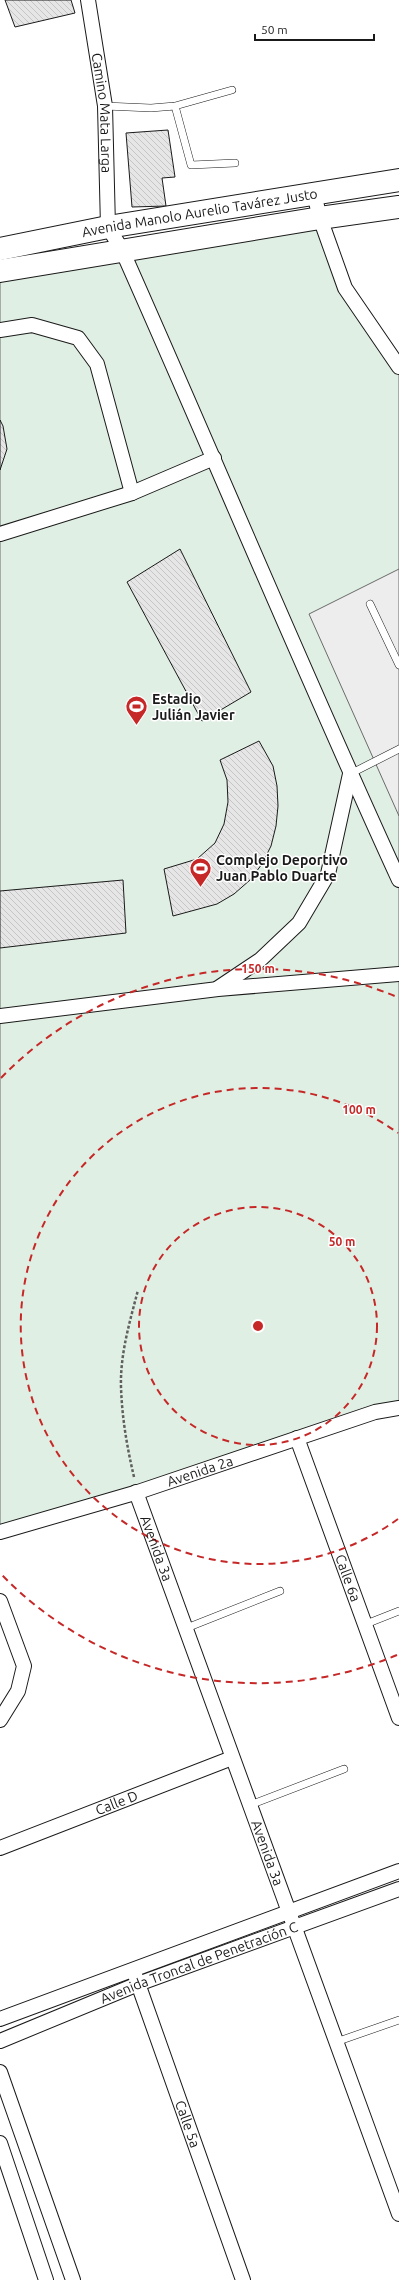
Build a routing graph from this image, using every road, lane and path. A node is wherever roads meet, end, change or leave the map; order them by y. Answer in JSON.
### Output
{"nodes":[{"id":1,"x":88,"y":0,"type":"edge"},
{"id":2,"x":232,"y":90,"type":"dead end"},
{"id":3,"x":105,"y":106,"type":"junction"},
{"id":4,"x":176,"y":106,"type":"junction"},
{"id":5,"x":235,"y":163,"type":"dead end"},
{"id":6,"x":399,"y":180,"type":"edge"},
{"id":7,"x":314,"y":194,"type":"junction"},
{"id":8,"x":399,"y":207,"type":"edge"},
{"id":9,"x":320,"y":218,"type":"junction"},
{"id":10,"x":108,"y":227,"type":"junction"},
{"id":11,"x":0,"y":249,"type":"edge"},
{"id":12,"x":122,"y":250,"type":"junction"},
{"id":13,"x":0,"y":271,"type":"edge"},
{"id":14,"x":0,"y":330,"type":"edge"},
{"id":15,"x":399,"y":367,"type":"edge"},
{"id":16,"x":214,"y":458,"type":"junction"},
{"id":17,"x":132,"y":493,"type":"junction"},
{"id":18,"x":0,"y":534,"type":"edge"},
{"id":19,"x":370,"y":604,"type":"dead end"},
{"id":20,"x":399,"y":665,"type":"edge"},
{"id":21,"x":399,"y":749,"type":"edge"},
{"id":22,"x":350,"y":774,"type":"junction"},
{"id":23,"x":399,"y":880,"type":"edge"},
{"id":24,"x":399,"y":974,"type":"edge"},
{"id":25,"x":218,"y":989,"type":"junction"},
{"id":26,"x":0,"y":1016,"type":"edge"},
{"id":27,"x":138,"y":1290,"type":"dead end"},
{"id":28,"x":399,"y":1408,"type":"edge"},
{"id":29,"x":297,"y":1438,"type":"junction"},
{"id":30,"x":137,"y":1492,"type":"junction"},
{"id":31,"x":0,"y":1532,"type":"edge"},
{"id":32,"x":280,"y":1591,"type":"dead end"},
{"id":33,"x":0,"y":1601,"type":"edge"},
{"id":34,"x":399,"y":1611,"type":"edge"},
{"id":35,"x":366,"y":1624,"type":"junction"},
{"id":36,"x":184,"y":1628,"type":"junction"},
{"id":37,"x":399,"y":1718,"type":"edge"},
{"id":38,"x":0,"y":1720,"type":"edge"},
{"id":39,"x":232,"y":1758,"type":"junction"},
{"id":40,"x":344,"y":1769,"type":"dead end"},
{"id":41,"x":250,"y":1804,"type":"junction"},
{"id":42,"x":0,"y":1848,"type":"edge"},
{"id":43,"x":399,"y":1871,"type":"edge"},
{"id":44,"x":399,"y":1889,"type":"edge"},
{"id":45,"x":289,"y":1911,"type":"junction"},
{"id":46,"x":294,"y":1927,"type":"junction"},
{"id":47,"x":132,"y":1969,"type":"junction"},
{"id":48,"x":138,"y":1984,"type":"junction"},
{"id":49,"x":0,"y":2019,"type":"edge"},
{"id":50,"x":399,"y":2020,"type":"edge"},
{"id":51,"x":0,"y":2041,"type":"edge"},
{"id":52,"x":336,"y":2042,"type":"junction"},
{"id":53,"x":0,"y":2072,"type":"edge"},
{"id":54,"x":0,"y":2144,"type":"edge"},
{"id":55,"x":399,"y":2214,"type":"edge"},
{"id":56,"x":46,"y":2280,"type":"edge"},
{"id":57,"x":72,"y":2280,"type":"edge"},
{"id":58,"x":243,"y":2280,"type":"edge"}],
"edges":[{"from":1,"to":3,"type":"street","name":"Camino Mata Larga"},
{"from":2,"to":4,"type":"lane"},
{"from":3,"to":4,"type":"lane"},
{"from":3,"to":10,"type":"street","name":"Camino Mata Larga"},
{"from":4,"to":5,"type":"lane"},
{"from":6,"to":7,"type":"main road","name":"Avenida Manolo Aurelio Tavárez Justo"},
{"from":7,"to":9,"type":"street"},
{"from":7,"to":10,"type":"main road","name":"Avenida Manolo Aurelio Tavárez Justo"},
{"from":8,"to":9,"type":"main road","name":"Avenida Manolo Aurelio Tavárez Justo"},
{"from":9,"to":12,"type":"main road","name":"Avenida Manolo Aurelio Tavárez Justo"},
{"from":9,"to":15,"type":"street"},
{"from":10,"to":11,"type":"main road","name":"Avenida Manolo Aurelio Tavárez Justo"},
{"from":10,"to":12,"type":"street"},
{"from":12,"to":13,"type":"main road","name":"Avenida Manolo Aurelio Tavárez Justo"},
{"from":12,"to":16,"type":"street"},
{"from":14,"to":17,"type":"street"},
{"from":16,"to":17,"type":"street"},
{"from":16,"to":22,"type":"street"},
{"from":17,"to":18,"type":"street"},
{"from":19,"to":20,"type":"lane"},
{"from":21,"to":22,"type":"lane"},
{"from":22,"to":23,"type":"street"},
{"from":22,"to":25,"type":"street"},
{"from":24,"to":25,"type":"street"},
{"from":25,"to":26,"type":"street"},
{"from":27,"to":30,"type":"path"},
{"from":28,"to":29,"type":"street","name":"Avenida 2a"},
{"from":29,"to":30,"type":"street","name":"Avenida 2a"},
{"from":29,"to":35,"type":"street","name":"Calle 6a"},
{"from":30,"to":31,"type":"street","name":"Avenida 2a"},
{"from":30,"to":36,"type":"street","name":"Avenida 3a"},
{"from":32,"to":36,"type":"lane"},
{"from":33,"to":38,"type":"street"},
{"from":34,"to":35,"type":"lane"},
{"from":35,"to":37,"type":"street","name":"Calle 6a"},
{"from":36,"to":39,"type":"street","name":"Avenida 3a"},
{"from":39,"to":41,"type":"street","name":"Avenida 3a"},
{"from":39,"to":42,"type":"street","name":"Calle D"},
{"from":40,"to":41,"type":"lane"},
{"from":41,"to":45,"type":"street","name":"Avenida 3a"},
{"from":43,"to":45,"type":"street","name":"Avenida Troncal de Penetración C"},
{"from":44,"to":46,"type":"street","name":"Avenida Troncal de Penetración C"},
{"from":45,"to":46,"type":"street","name":"Avenida 3a"},
{"from":45,"to":47,"type":"street","name":"Avenida Troncal de Penetración C"},
{"from":46,"to":48,"type":"street","name":"Avenida Troncal de Penetración C"},
{"from":46,"to":52,"type":"street","name":"Avenida 3a"},
{"from":47,"to":48,"type":"street","name":"Calle 5a"},
{"from":47,"to":49,"type":"street","name":"Avenida Troncal de Penetración C"},
{"from":48,"to":51,"type":"street","name":"Avenida Troncal de Penetración C"},
{"from":48,"to":58,"type":"street","name":"Calle 5a"},
{"from":50,"to":52,"type":"lane"},
{"from":52,"to":55,"type":"street","name":"Avenida 3a"},
{"from":53,"to":57,"type":"street"},
{"from":54,"to":56,"type":"street"}]}
